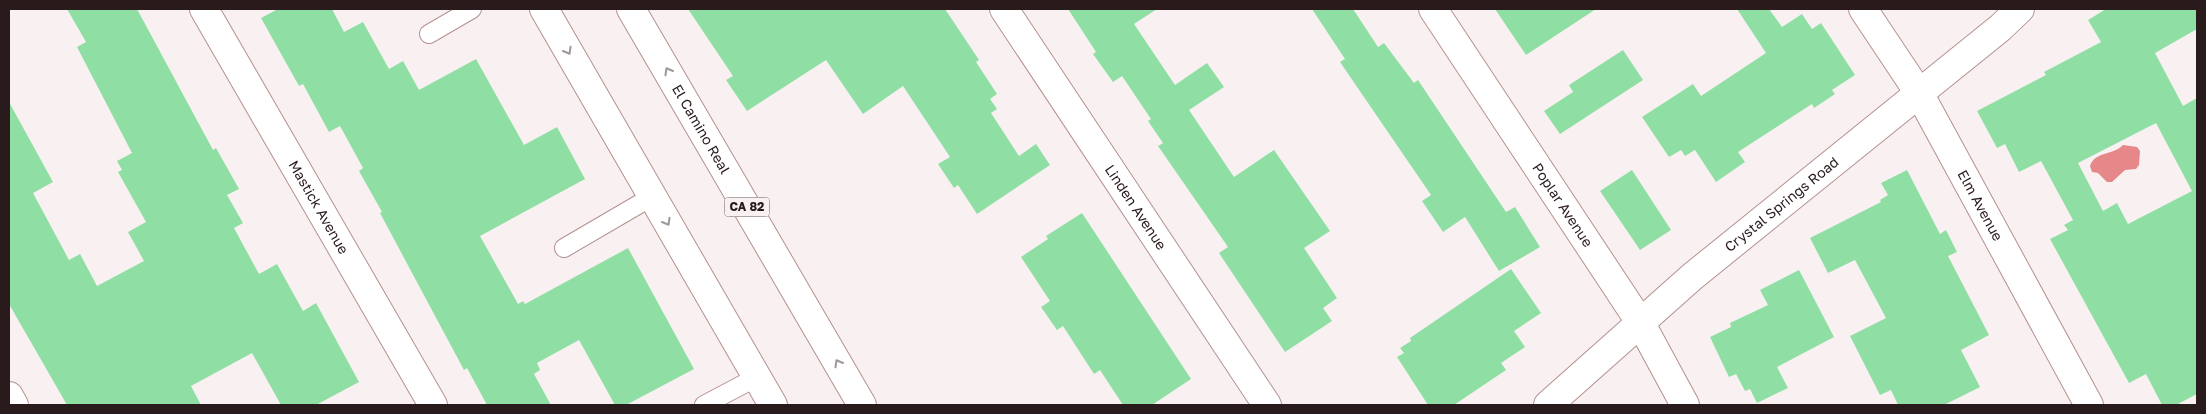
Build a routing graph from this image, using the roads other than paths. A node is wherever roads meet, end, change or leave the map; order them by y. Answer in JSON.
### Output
{"nodes":[{"id":1,"x":204,"y":9,"type":"edge"},
{"id":2,"x":472,"y":9,"type":"edge"},
{"id":3,"x":544,"y":9,"type":"edge"},
{"id":4,"x":631,"y":9,"type":"edge"},
{"id":5,"x":1004,"y":9,"type":"edge"},
{"id":6,"x":1433,"y":9,"type":"edge"},
{"id":7,"x":1863,"y":9,"type":"edge"},
{"id":8,"x":2020,"y":9,"type":"edge"},
{"id":9,"x":429,"y":34,"type":"dead end"},
{"id":10,"x":1919,"y":93,"type":"junction"},
{"id":11,"x":653,"y":196,"type":"junction"},
{"id":12,"x":564,"y":248,"type":"dead end"},
{"id":13,"x":1640,"y":322,"type":"junction"},
{"id":14,"x":757,"y":377,"type":"junction"},
{"id":15,"x":9,"y":396,"type":"edge"},
{"id":16,"x":14,"y":405,"type":"edge"},
{"id":17,"x":434,"y":405,"type":"edge"},
{"id":18,"x":704,"y":405,"type":"edge"},
{"id":19,"x":773,"y":405,"type":"edge"},
{"id":20,"x":862,"y":405,"type":"edge"},
{"id":21,"x":1267,"y":405,"type":"edge"},
{"id":22,"x":1548,"y":405,"type":"edge"},
{"id":23,"x":1685,"y":405,"type":"edge"},
{"id":24,"x":2089,"y":405,"type":"edge"}],
"edges":[{"from":1,"to":17,"type":"street","name":"Mastick Avenue"},
{"from":2,"to":9,"type":"lane"},
{"from":3,"to":11,"type":"street","one_way":true},
{"from":20,"to":4,"type":"street","name":"El Camino Real","number":"CA 82","one_way":true},
{"from":5,"to":21,"type":"street","name":"Linden Avenue"},
{"from":6,"to":13,"type":"street","name":"Poplar Avenue"},
{"from":7,"to":10,"type":"street","name":"Elm Avenue"},
{"from":8,"to":10,"type":"street","name":"Crystal Springs Road"},
{"from":10,"to":13,"type":"street","name":"Crystal Springs Road"},
{"from":10,"to":24,"type":"street","name":"Elm Avenue"},
{"from":11,"to":12,"type":"lane"},
{"from":11,"to":14,"type":"street","one_way":true},
{"from":13,"to":22,"type":"street","name":"Crystal Springs Road"},
{"from":13,"to":23,"type":"street","name":"Poplar Avenue"},
{"from":14,"to":18,"type":"lane"},
{"from":14,"to":19,"type":"street"},
{"from":15,"to":16,"type":"street"}]}
